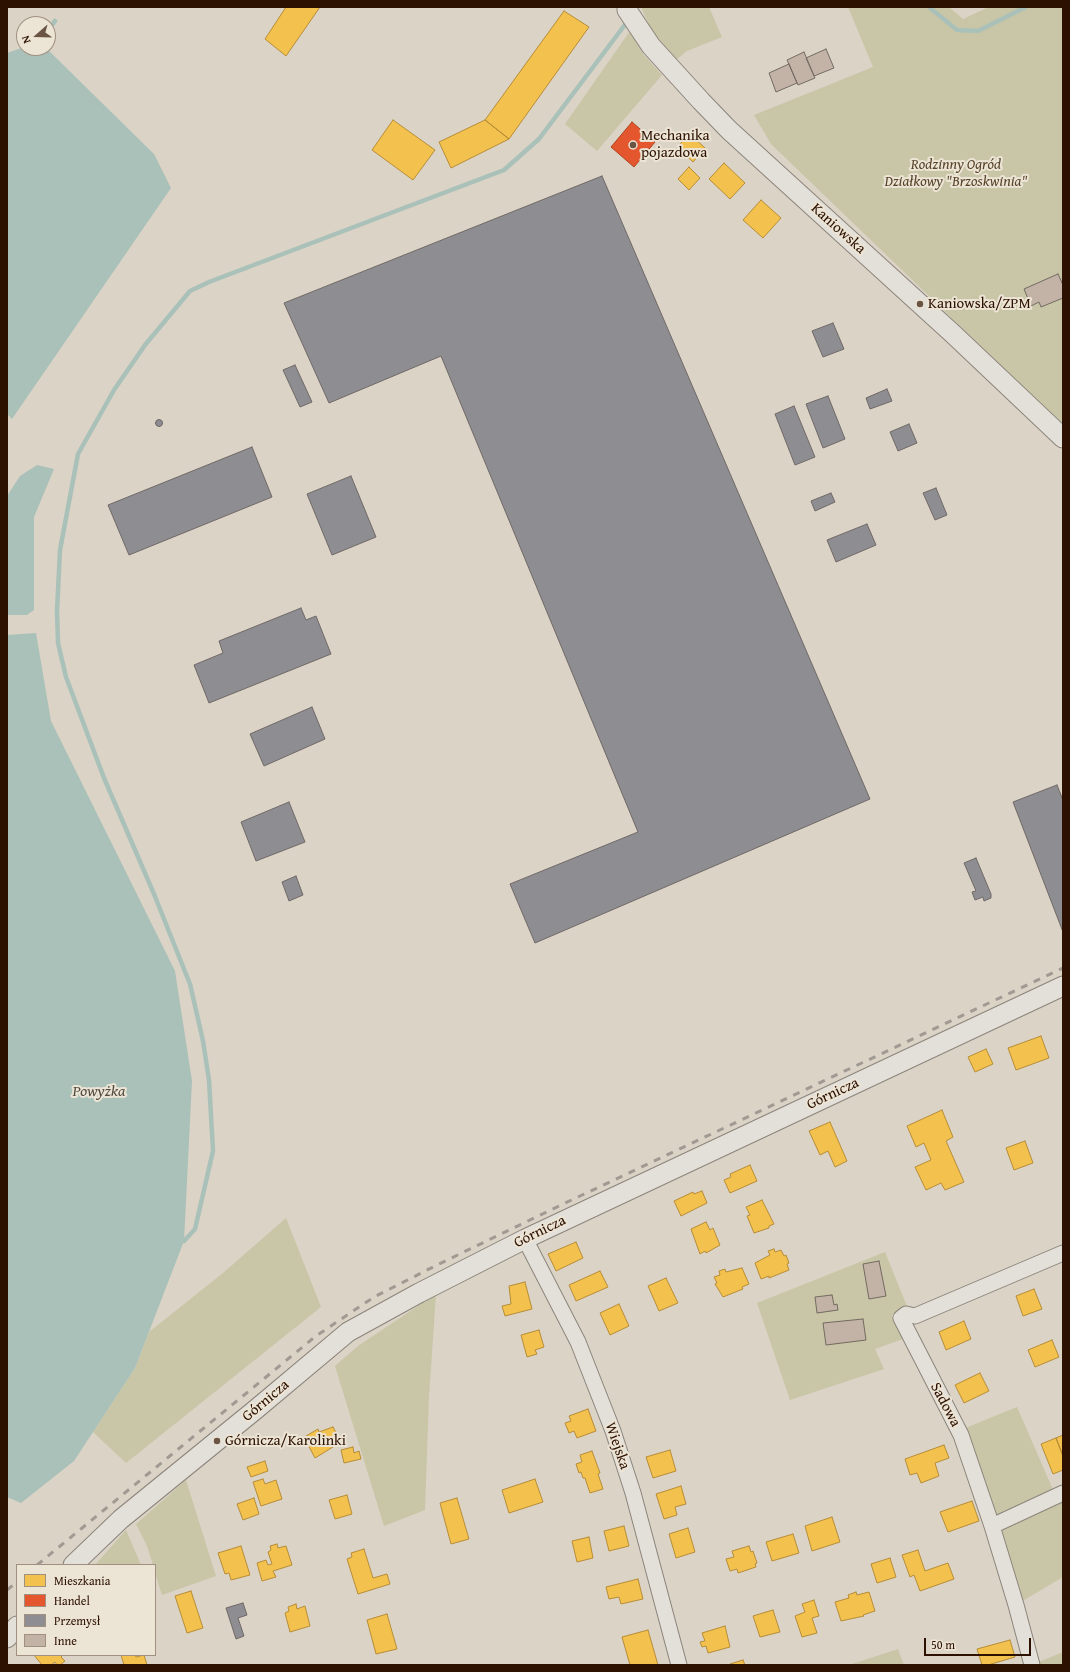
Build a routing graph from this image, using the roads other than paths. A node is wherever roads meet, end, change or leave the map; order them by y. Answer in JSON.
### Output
{"nodes":[{"id":1,"x":627,"y":7,"type":"edge"},
{"id":2,"x":1063,"y":438,"type":"edge"},
{"id":3,"x":1063,"y":986,"type":"edge"},
{"id":4,"x":525,"y":1239,"type":"junction"},
{"id":5,"x":1063,"y":1253,"type":"edge"},
{"id":6,"x":1063,"y":1493,"type":"edge"},
{"id":7,"x":992,"y":1526,"type":"junction"},
{"id":8,"x":74,"y":1564,"type":"edge"},
{"id":9,"x":16,"y":1627,"type":"edge"},
{"id":10,"x":7,"y":1638,"type":"edge"},
{"id":11,"x":679,"y":1665,"type":"edge"},
{"id":12,"x":1032,"y":1665,"type":"edge"}],
"edges":[{"from":1,"to":2,"type":"street","name":"Kaniowska"},
{"from":3,"to":4,"type":"street","name":"Górnicza"},
{"from":4,"to":8,"type":"street","name":"Górnicza"},
{"from":4,"to":11,"type":"street","name":"Wiejska"},
{"from":5,"to":7,"type":"street","name":"Sadowa"},
{"from":6,"to":7,"type":"street"},
{"from":7,"to":12,"type":"street","name":"Sadowa"},
{"from":9,"to":10,"type":"street"}]}
